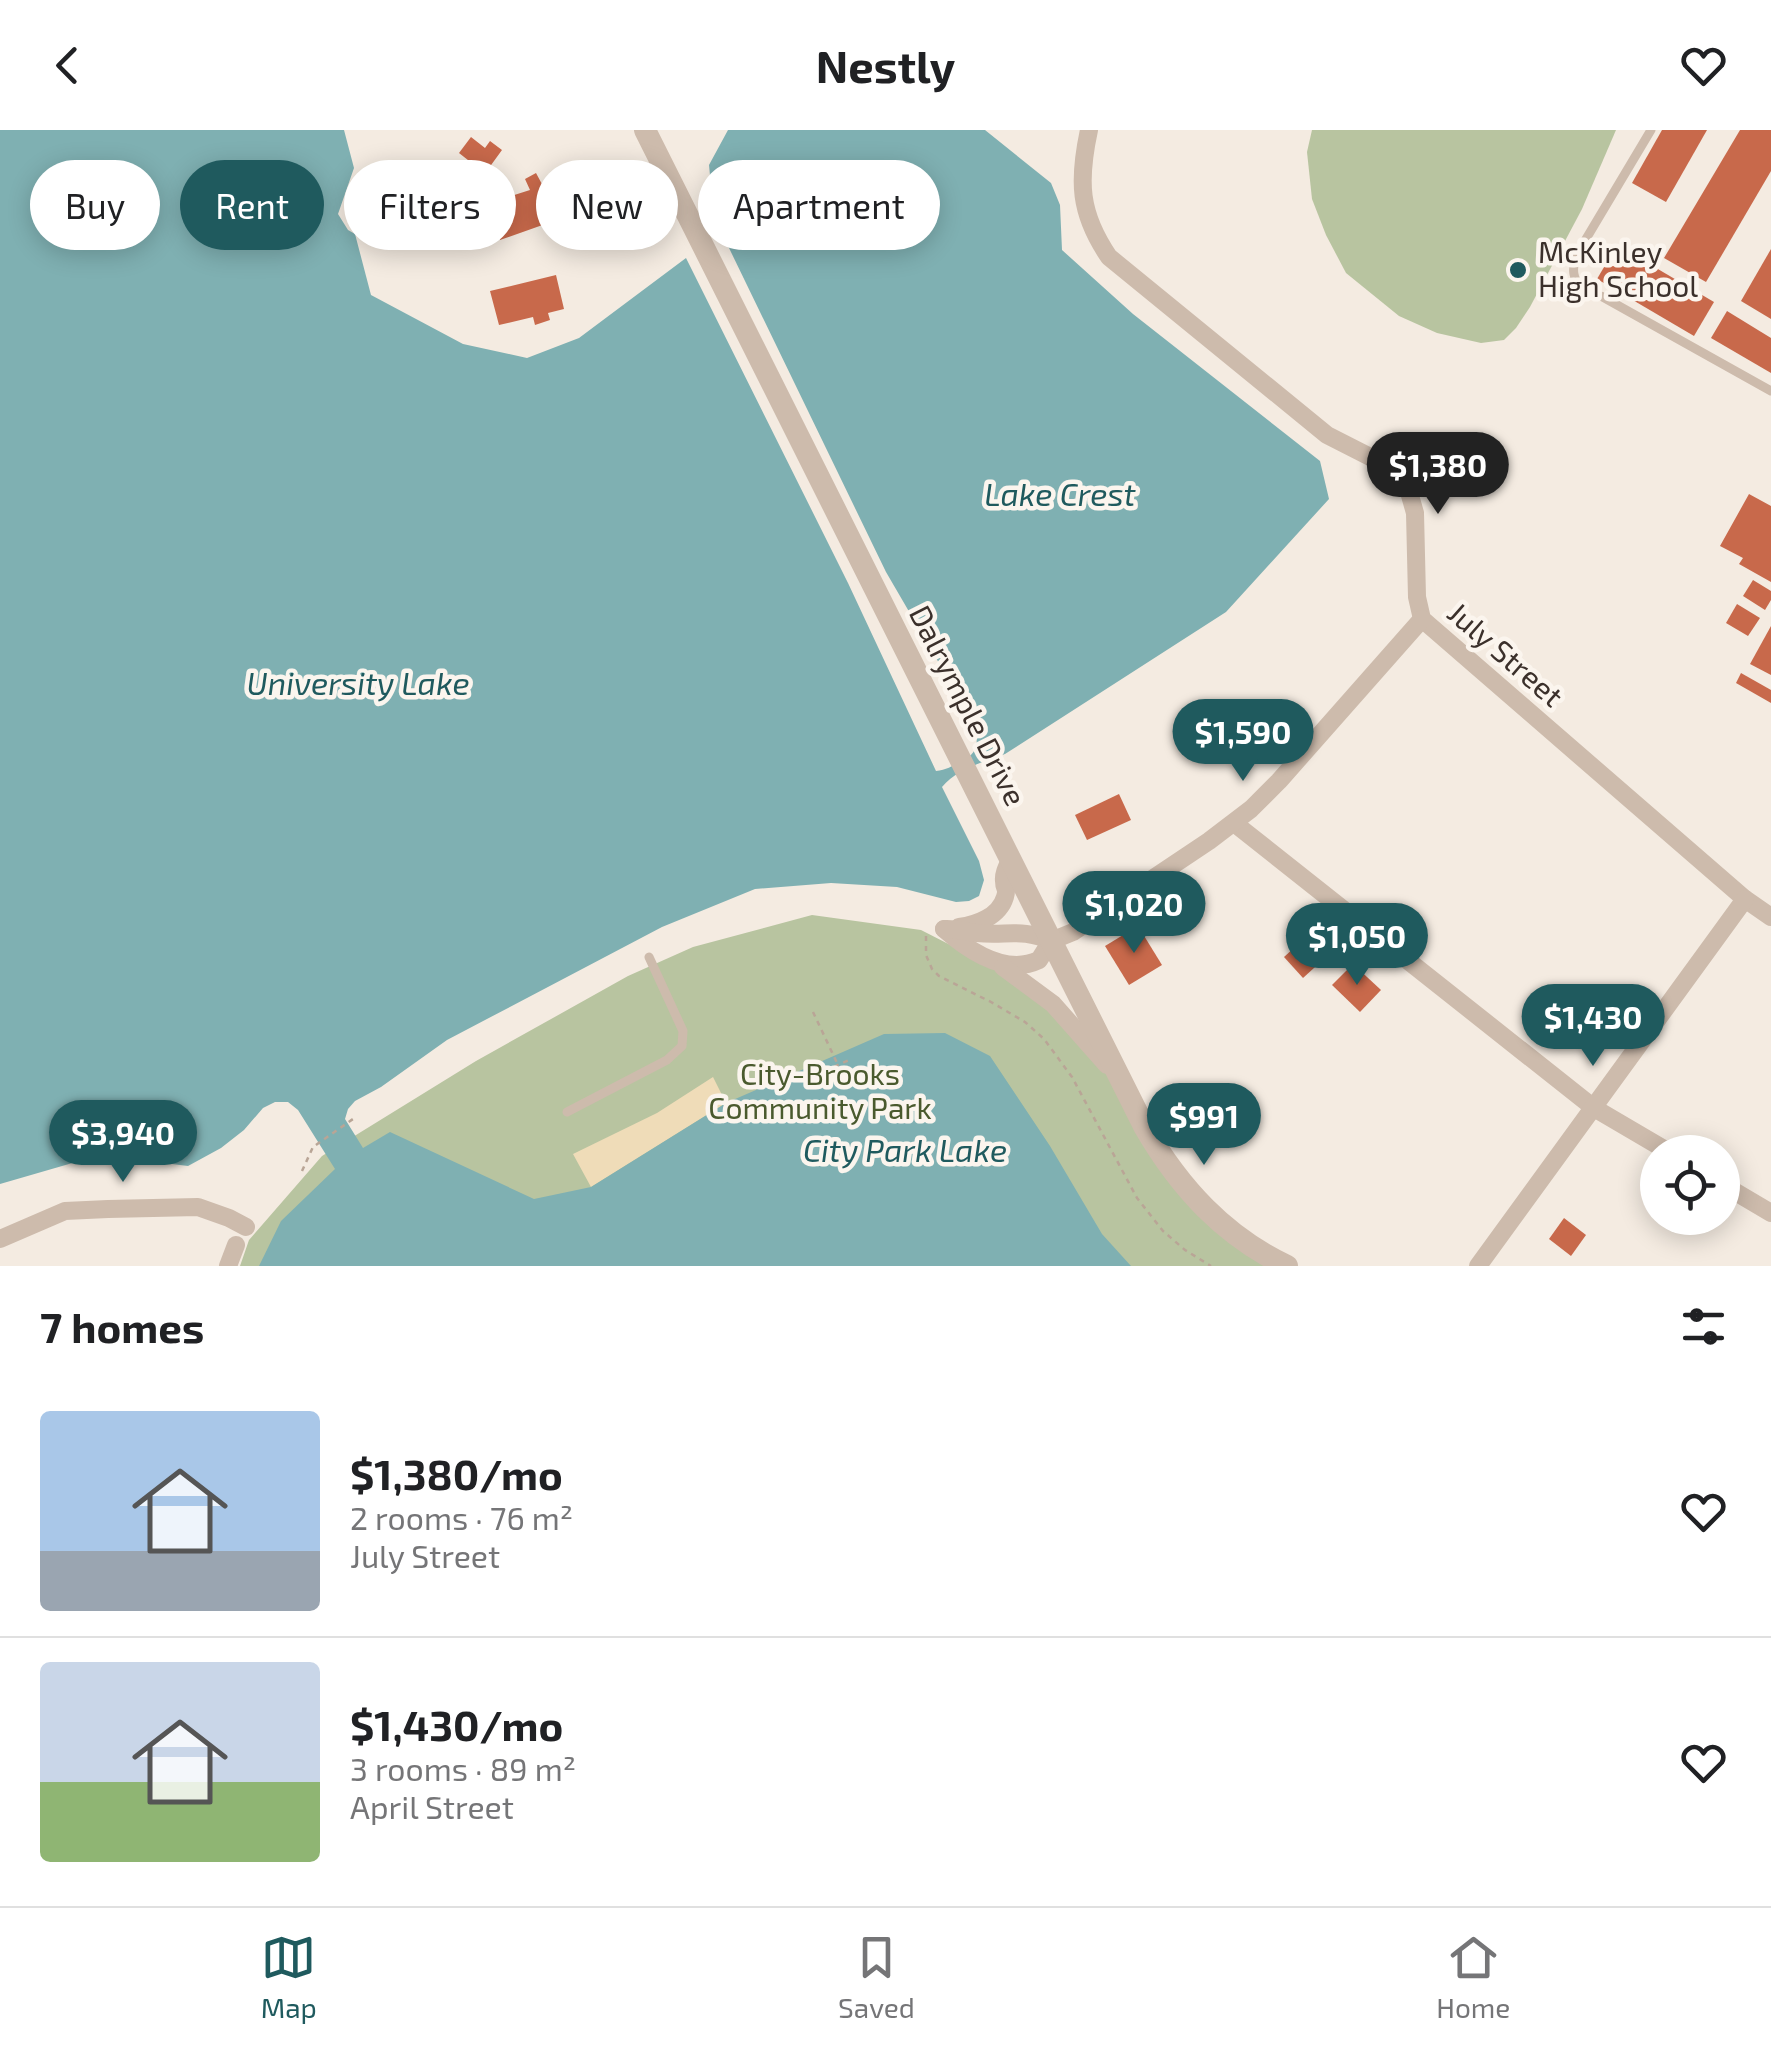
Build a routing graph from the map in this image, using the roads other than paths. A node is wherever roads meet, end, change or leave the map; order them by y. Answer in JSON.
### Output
{"nodes":[{"id":1,"x":645,"y":130,"type":"edge"},
{"id":2,"x":1089,"y":130,"type":"edge"},
{"id":3,"x":1652,"y":130,"type":"edge"},
{"id":4,"x":1771,"y":391,"type":"edge"},
{"id":5,"x":1422,"y":619,"type":"junction"},
{"id":6,"x":1234,"y":823,"type":"junction"},
{"id":7,"x":1011,"y":858,"type":"junction"},
{"id":8,"x":1746,"y":899,"type":"junction"},
{"id":9,"x":1771,"y":917,"type":"edge"},
{"id":10,"x":956,"y":928,"type":"junction"},
{"id":11,"x":1052,"y":941,"type":"junction"},
{"id":12,"x":649,"y":956,"type":"dead end"},
{"id":13,"x":990,"y":959,"type":"junction"},
{"id":14,"x":1118,"y":1076,"type":"junction"},
{"id":15,"x":1594,"y":1108,"type":"junction"},
{"id":16,"x":566,"y":1112,"type":"dead end"},
{"id":17,"x":1640,"y":1135,"type":"edge"},
{"id":18,"x":1740,"y":1195,"type":"edge"},
{"id":19,"x":1771,"y":1213,"type":"edge"},
{"id":20,"x":246,"y":1227,"type":"dead end"},
{"id":21,"x":0,"y":1239,"type":"edge"},
{"id":22,"x":236,"y":1245,"type":"dead end"},
{"id":23,"x":228,"y":1266,"type":"edge"},
{"id":24,"x":1287,"y":1266,"type":"edge"},
{"id":25,"x":1478,"y":1266,"type":"edge"}],
"edges":[{"from":1,"to":7,"type":"street","name":"Dalrymple Drive"},
{"from":2,"to":5,"type":"street","name":"July Street"},
{"from":3,"to":4,"type":"lane"},
{"from":5,"to":6,"type":"street"},
{"from":5,"to":8,"type":"street","name":"July Street"},
{"from":6,"to":11,"type":"street"},
{"from":6,"to":15,"type":"street"},
{"from":7,"to":10,"type":"street"},
{"from":7,"to":11,"type":"street","name":"Dalrymple Drive"},
{"from":8,"to":9,"type":"street","name":"July Street"},
{"from":8,"to":15,"type":"street"},
{"from":10,"to":11,"type":"street"},
{"from":10,"to":13,"type":"street"},
{"from":11,"to":13,"type":"street"},
{"from":11,"to":14,"type":"street","name":"Dalrymple Drive"},
{"from":12,"to":16,"type":"lane"},
{"from":13,"to":14,"type":"street"},
{"from":14,"to":24,"type":"street","name":"Dalrymple Drive"},
{"from":15,"to":17,"type":"street"},
{"from":15,"to":25,"type":"street"},
{"from":18,"to":19,"type":"street"},
{"from":20,"to":21,"type":"street"},
{"from":22,"to":23,"type":"street"}]}
